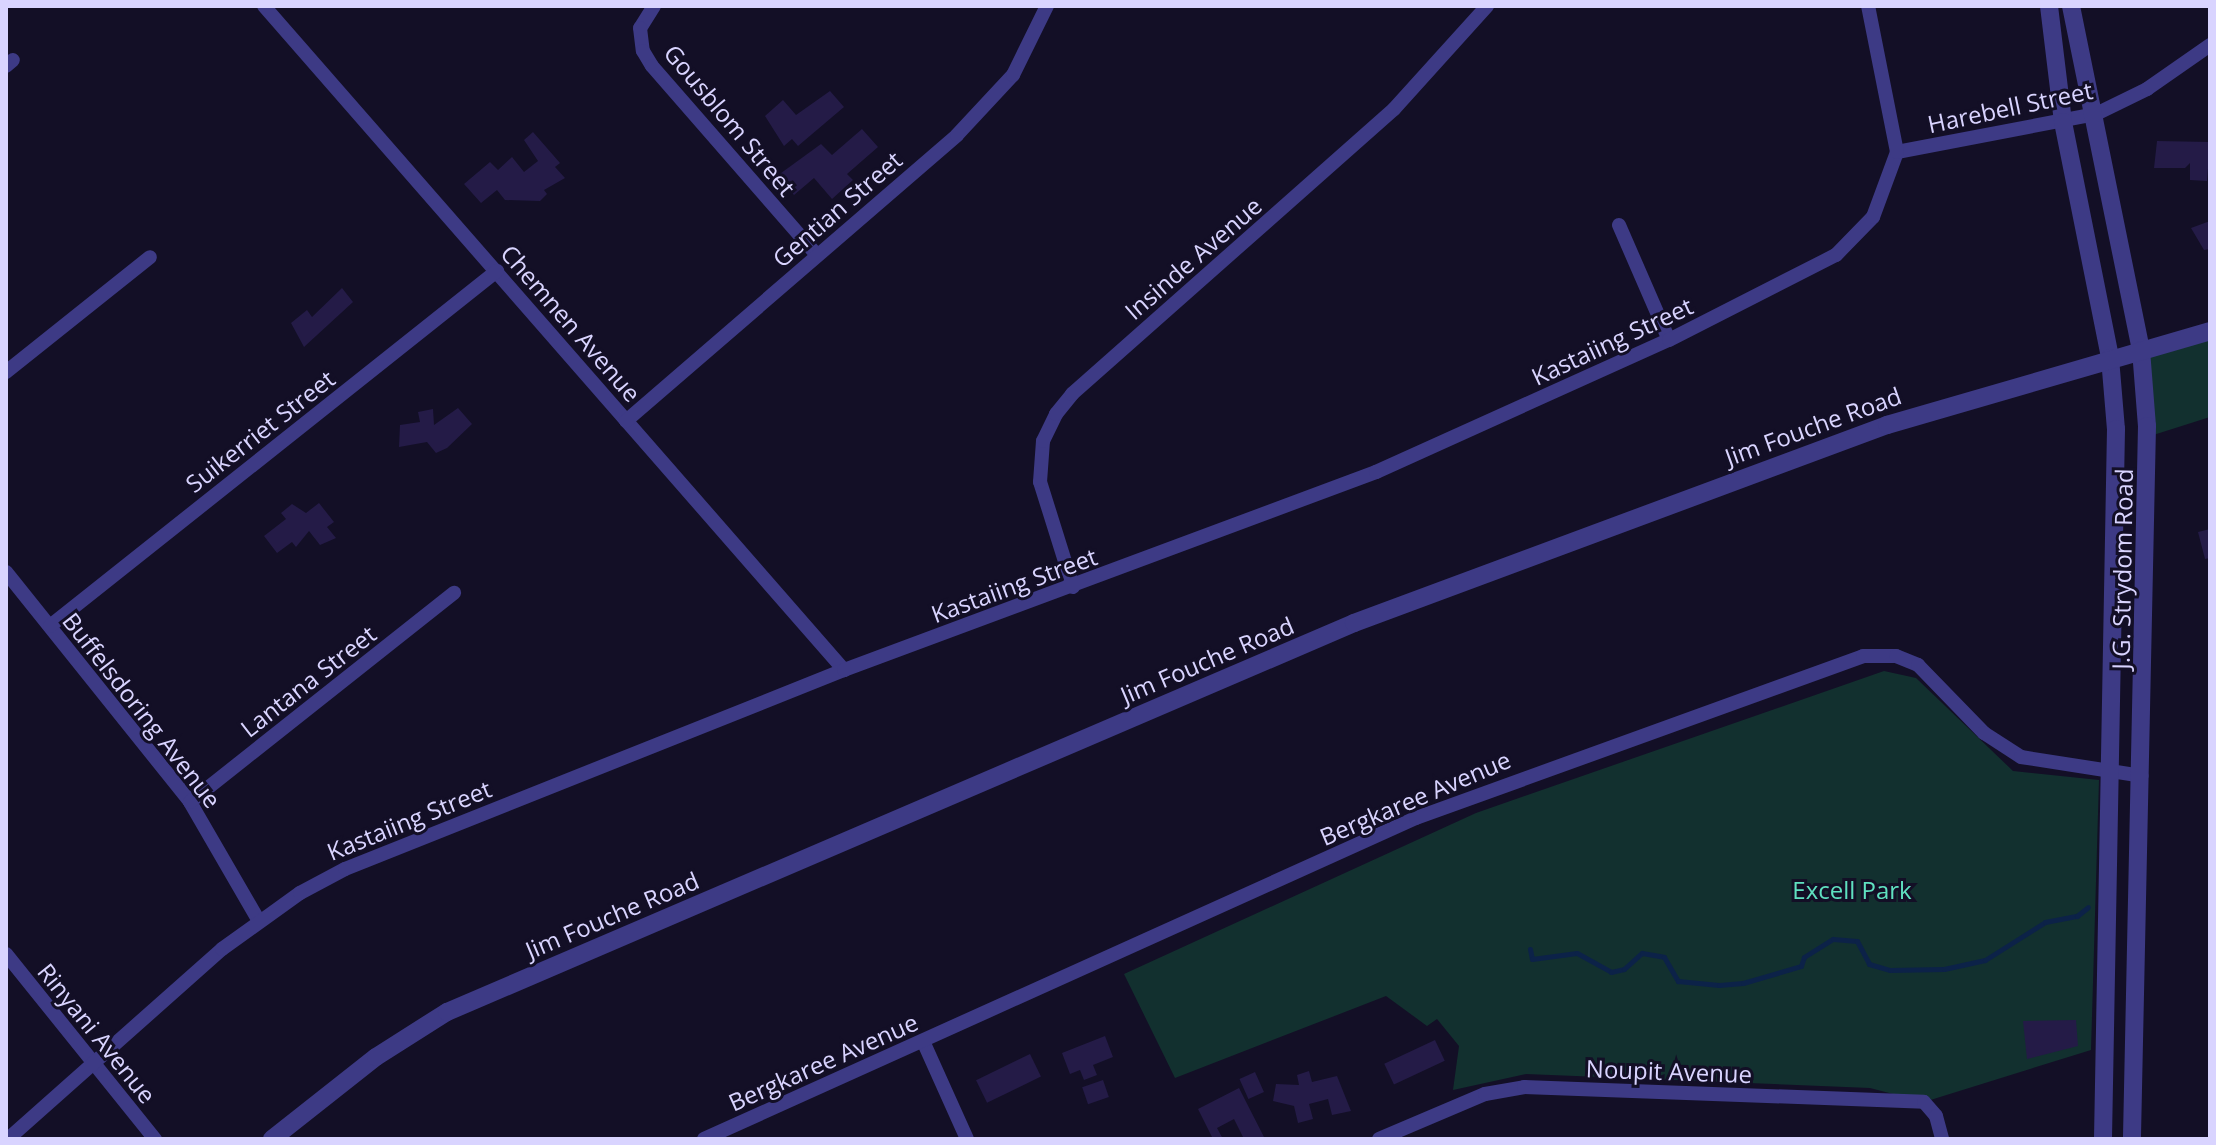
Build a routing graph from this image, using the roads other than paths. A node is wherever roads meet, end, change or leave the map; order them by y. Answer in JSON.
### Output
{"nodes":[{"id":1,"x":264,"y":6,"type":"edge"},
{"id":2,"x":654,"y":6,"type":"edge"},
{"id":3,"x":1047,"y":6,"type":"edge"},
{"id":4,"x":1487,"y":6,"type":"edge"},
{"id":5,"x":1868,"y":6,"type":"edge"},
{"id":6,"x":2049,"y":6,"type":"edge"},
{"id":7,"x":2071,"y":6,"type":"edge"},
{"id":8,"x":2210,"y":45,"type":"edge"},
{"id":9,"x":2096,"y":114,"type":"junction"},
{"id":10,"x":2063,"y":122,"type":"junction"},
{"id":11,"x":1897,"y":152,"type":"junction"},
{"id":12,"x":1619,"y":225,"type":"dead end"},
{"id":13,"x":817,"y":255,"type":"junction"},
{"id":14,"x":150,"y":257,"type":"dead end"},
{"id":15,"x":497,"y":271,"type":"junction"},
{"id":16,"x":2210,"y":331,"type":"edge"},
{"id":17,"x":1669,"y":340,"type":"junction"},
{"id":18,"x":2141,"y":350,"type":"junction"},
{"id":19,"x":2110,"y":358,"type":"junction"},
{"id":20,"x":6,"y":372,"type":"edge"},
{"id":21,"x":626,"y":421,"type":"junction"},
{"id":22,"x":6,"y":572,"type":"edge"},
{"id":23,"x":1073,"y":587,"type":"junction"},
{"id":24,"x":454,"y":593,"type":"dead end"},
{"id":25,"x":50,"y":626,"type":"junction"},
{"id":26,"x":844,"y":670,"type":"junction"},
{"id":27,"x":2112,"y":774,"type":"junction"},
{"id":28,"x":2142,"y":776,"type":"junction"},
{"id":29,"x":190,"y":802,"type":"junction"},
{"id":30,"x":259,"y":921,"type":"junction"},
{"id":31,"x":6,"y":954,"type":"edge"},
{"id":32,"x":923,"y":1041,"type":"junction"},
{"id":33,"x":92,"y":1062,"type":"junction"},
{"id":34,"x":8,"y":1139,"type":"edge"},
{"id":35,"x":155,"y":1139,"type":"edge"},
{"id":36,"x":272,"y":1139,"type":"edge"},
{"id":37,"x":704,"y":1139,"type":"edge"},
{"id":38,"x":967,"y":1139,"type":"edge"},
{"id":39,"x":1379,"y":1139,"type":"edge"},
{"id":40,"x":1942,"y":1139,"type":"edge"},
{"id":41,"x":2103,"y":1139,"type":"edge"},
{"id":42,"x":2132,"y":1139,"type":"edge"}],
"edges":[{"from":1,"to":15,"type":"street","name":"Chemnen Avenue"},
{"from":2,"to":13,"type":"street","name":"Gousblom Street"},
{"from":3,"to":13,"type":"street","name":"Gentian Street"},
{"from":4,"to":23,"type":"street","name":"Insinde Avenue"},
{"from":5,"to":11,"type":"street"},
{"from":6,"to":10,"type":"street","name":"J.G. Strydom Road"},
{"from":7,"to":9,"type":"street","name":"J.G. Strydom Road"},
{"from":8,"to":9,"type":"street","name":"Harebell Street"},
{"from":9,"to":10,"type":"street","name":"Harebell Street"},
{"from":9,"to":18,"type":"street","name":"J.G. Strydom Road"},
{"from":10,"to":11,"type":"street","name":"Harebell Street"},
{"from":10,"to":19,"type":"street","name":"J.G. Strydom Road"},
{"from":11,"to":17,"type":"street","name":"Kastaiing Street"},
{"from":12,"to":17,"type":"street"},
{"from":13,"to":21,"type":"street","name":"Gentian Street"},
{"from":14,"to":20,"type":"street"},
{"from":15,"to":21,"type":"street","name":"Chemnen Avenue"},
{"from":15,"to":25,"type":"street","name":"Suikerriet Street"},
{"from":16,"to":18,"type":"street","name":"Jim Fouche Road"},
{"from":17,"to":23,"type":"street","name":"Kastaiing Street"},
{"from":18,"to":19,"type":"street","name":"Jim Fouche Road"},
{"from":18,"to":28,"type":"street","name":"J.G. Strydom Road"},
{"from":19,"to":27,"type":"street","name":"J.G. Strydom Road"},
{"from":19,"to":36,"type":"street","name":"Jim Fouche Road"},
{"from":21,"to":26,"type":"street","name":"Chemnen Avenue"},
{"from":22,"to":25,"type":"street","name":"Buffelsdoring Avenue"},
{"from":23,"to":26,"type":"street","name":"Kastaiing Street"},
{"from":24,"to":29,"type":"street","name":"Lantana Street"},
{"from":25,"to":29,"type":"street","name":"Buffelsdoring Avenue"},
{"from":26,"to":30,"type":"street","name":"Kastaiing Street"},
{"from":27,"to":28,"type":"street","name":"Bergkaree Avenue"},
{"from":27,"to":32,"type":"street","name":"Bergkaree Avenue"},
{"from":27,"to":41,"type":"street","name":"J.G. Strydom Road"},
{"from":28,"to":42,"type":"street","name":"J.G. Strydom Road"},
{"from":29,"to":30,"type":"street","name":"Buffelsdoring Avenue"},
{"from":30,"to":33,"type":"street","name":"Kastaiing Street"},
{"from":31,"to":33,"type":"street","name":"Rinyani Avenue"},
{"from":32,"to":37,"type":"street","name":"Bergkaree Avenue"},
{"from":32,"to":38,"type":"street"},
{"from":33,"to":34,"type":"street","name":"Kastaiing Street"},
{"from":33,"to":35,"type":"street","name":"Rinyani Avenue"},
{"from":39,"to":40,"type":"street","name":"Noupit Avenue"}]}
